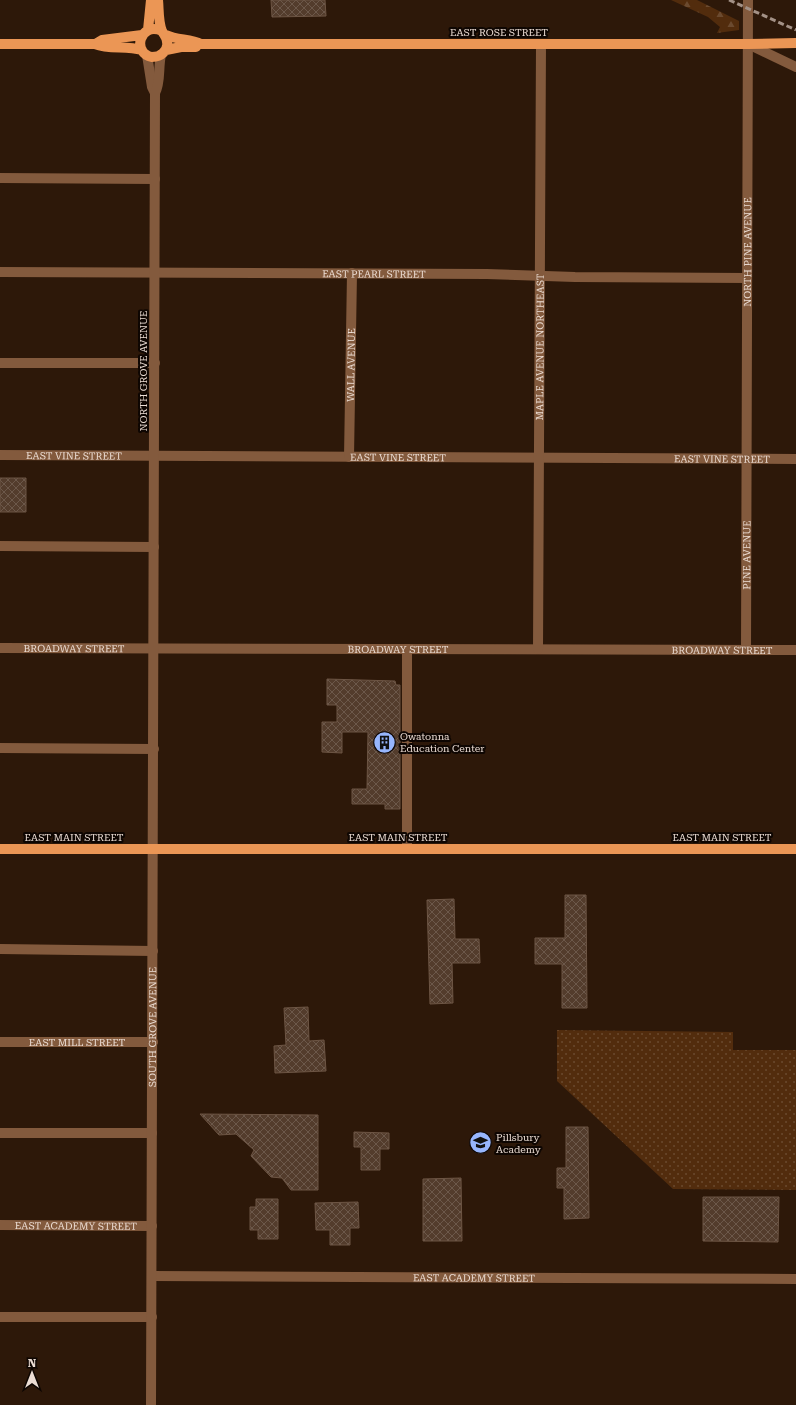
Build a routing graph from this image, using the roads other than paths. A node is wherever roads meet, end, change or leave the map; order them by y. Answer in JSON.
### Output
{"nodes":[{"id":1,"x":151,"y":0,"type":"edge"},
{"id":2,"x":158,"y":0,"type":"edge"},
{"id":3,"x":748,"y":0,"type":"edge"},
{"id":4,"x":145,"y":32,"type":"junction"},
{"id":5,"x":164,"y":33,"type":"junction"},
{"id":6,"x":796,"y":43,"type":"edge"},
{"id":7,"x":0,"y":44,"type":"edge"},
{"id":8,"x":95,"y":44,"type":"junction"},
{"id":9,"x":201,"y":44,"type":"junction"},
{"id":10,"x":541,"y":44,"type":"junction"},
{"id":11,"x":748,"y":44,"type":"junction"},
{"id":12,"x":144,"y":53,"type":"junction"},
{"id":13,"x":163,"y":53,"type":"junction"},
{"id":14,"x":796,"y":67,"type":"edge"},
{"id":15,"x":155,"y":93,"type":"junction"},
{"id":16,"x":0,"y":178,"type":"edge"},
{"id":17,"x":155,"y":180,"type":"junction"},
{"id":18,"x":0,"y":272,"type":"edge"},
{"id":19,"x":155,"y":272,"type":"junction"},
{"id":20,"x":352,"y":273,"type":"junction"},
{"id":21,"x":540,"y":275,"type":"junction"},
{"id":22,"x":747,"y":278,"type":"junction"},
{"id":23,"x":0,"y":363,"type":"edge"},
{"id":24,"x":155,"y":363,"type":"junction"},
{"id":25,"x":0,"y":455,"type":"edge"},
{"id":26,"x":155,"y":456,"type":"junction"},
{"id":27,"x":349,"y":457,"type":"junction"},
{"id":28,"x":539,"y":458,"type":"junction"},
{"id":29,"x":747,"y":459,"type":"junction"},
{"id":30,"x":796,"y":459,"type":"edge"},
{"id":31,"x":0,"y":546,"type":"edge"},
{"id":32,"x":154,"y":547,"type":"junction"},
{"id":33,"x":0,"y":648,"type":"edge"},
{"id":34,"x":154,"y":648,"type":"junction"},
{"id":35,"x":407,"y":649,"type":"junction"},
{"id":36,"x":538,"y":649,"type":"junction"},
{"id":37,"x":746,"y":650,"type":"junction"},
{"id":38,"x":796,"y":650,"type":"edge"},
{"id":39,"x":0,"y":748,"type":"edge"},
{"id":40,"x":154,"y":749,"type":"junction"},
{"id":41,"x":0,"y":849,"type":"edge"},
{"id":42,"x":154,"y":849,"type":"junction"},
{"id":43,"x":407,"y":849,"type":"junction"},
{"id":44,"x":796,"y":850,"type":"edge"},
{"id":45,"x":0,"y":949,"type":"edge"},
{"id":46,"x":154,"y":951,"type":"junction"},
{"id":47,"x":0,"y":1042,"type":"edge"},
{"id":48,"x":153,"y":1042,"type":"junction"},
{"id":49,"x":0,"y":1133,"type":"edge"},
{"id":50,"x":152,"y":1133,"type":"junction"},
{"id":51,"x":0,"y":1225,"type":"edge"},
{"id":52,"x":152,"y":1226,"type":"junction"},
{"id":53,"x":152,"y":1276,"type":"junction"},
{"id":54,"x":796,"y":1280,"type":"edge"},
{"id":55,"x":0,"y":1317,"type":"edge"},
{"id":56,"x":152,"y":1317,"type":"junction"},
{"id":57,"x":151,"y":1405,"type":"edge"}],
"edges":[{"from":1,"to":4,"type":"main road"},
{"from":2,"to":5,"type":"main road"},
{"from":3,"to":11,"type":"street"},
{"from":4,"to":5,"type":"main road"},
{"from":4,"to":8,"type":"main road"},
{"from":4,"to":12,"type":"main road"},
{"from":5,"to":9,"type":"main road","name":"EAST ROSE STREET"},
{"from":5,"to":13,"type":"main road"},
{"from":6,"to":11,"type":"main road","name":"EAST ROSE STREET"},
{"from":7,"to":8,"type":"main road"},
{"from":8,"to":12,"type":"main road"},
{"from":9,"to":10,"type":"main road","name":"EAST ROSE STREET"},
{"from":9,"to":13,"type":"main road","name":"EAST ROSE STREET"},
{"from":10,"to":11,"type":"main road","name":"EAST ROSE STREET"},
{"from":10,"to":21,"type":"street","name":"MAPLE AVENUE NORTHEAST"},
{"from":11,"to":14,"type":"street"},
{"from":11,"to":22,"type":"street","name":"NORTH PINE AVENUE"},
{"from":12,"to":13,"type":"main road"},
{"from":12,"to":15,"type":"street","name":"NORTH GROVE AVENUE"},
{"from":13,"to":15,"type":"street","name":"NORTH GROVE AVENUE"},
{"from":15,"to":17,"type":"street","name":"NORTH GROVE AVENUE"},
{"from":16,"to":17,"type":"street"},
{"from":17,"to":19,"type":"street","name":"NORTH GROVE AVENUE"},
{"from":18,"to":19,"type":"street","name":"EAST PEARL STREET"},
{"from":19,"to":20,"type":"street","name":"EAST PEARL STREET"},
{"from":19,"to":24,"type":"street","name":"NORTH GROVE AVENUE"},
{"from":20,"to":21,"type":"street","name":"EAST PEARL STREET"},
{"from":20,"to":27,"type":"street","name":"WALL AVENUE"},
{"from":21,"to":22,"type":"street","name":"EAST PEARL STREET"},
{"from":21,"to":28,"type":"street","name":"MAPLE AVENUE NORTHEAST"},
{"from":22,"to":29,"type":"street","name":"NORTH PINE AVENUE"},
{"from":23,"to":24,"type":"street"},
{"from":24,"to":26,"type":"street","name":"NORTH GROVE AVENUE"},
{"from":25,"to":26,"type":"street","name":"EAST VINE STREET"},
{"from":26,"to":27,"type":"street","name":"EAST VINE STREET"},
{"from":26,"to":32,"type":"street","name":"NORTH GROVE AVENUE"},
{"from":27,"to":28,"type":"street","name":"EAST VINE STREET"},
{"from":28,"to":29,"type":"street","name":"EAST VINE STREET"},
{"from":28,"to":36,"type":"street","name":"MAPLE AVENUE NORTHEAST"},
{"from":29,"to":30,"type":"street","name":"EAST VINE STREET"},
{"from":29,"to":37,"type":"street","name":"PINE AVENUE"},
{"from":31,"to":32,"type":"street"},
{"from":32,"to":34,"type":"street","name":"NORTH GROVE AVENUE"},
{"from":33,"to":34,"type":"street","name":"BROADWAY STREET"},
{"from":34,"to":35,"type":"street","name":"BROADWAY STREET"},
{"from":34,"to":40,"type":"street","name":"SOUTH GROVE AVENUE"},
{"from":35,"to":36,"type":"street","name":"BROADWAY STREET"},
{"from":35,"to":43,"type":"street"},
{"from":36,"to":37,"type":"street","name":"BROADWAY STREET"},
{"from":37,"to":38,"type":"street","name":"BROADWAY STREET"},
{"from":39,"to":40,"type":"street"},
{"from":40,"to":42,"type":"street","name":"SOUTH GROVE AVENUE"},
{"from":41,"to":42,"type":"main road","name":"EAST MAIN STREET"},
{"from":42,"to":43,"type":"main road","name":"EAST MAIN STREET"},
{"from":42,"to":46,"type":"street","name":"SOUTH GROVE AVENUE"},
{"from":43,"to":44,"type":"main road","name":"EAST MAIN STREET"},
{"from":45,"to":46,"type":"street"},
{"from":46,"to":48,"type":"street","name":"SOUTH GROVE AVENUE"},
{"from":47,"to":48,"type":"street","name":"EAST MILL STREET"},
{"from":48,"to":50,"type":"street","name":"SOUTH GROVE AVENUE"},
{"from":49,"to":50,"type":"street"},
{"from":50,"to":52,"type":"street","name":"SOUTH GROVE AVENUE"},
{"from":51,"to":52,"type":"street","name":"EAST ACADEMY STREET"},
{"from":52,"to":53,"type":"street","name":"SOUTH GROVE AVENUE"},
{"from":53,"to":54,"type":"street","name":"EAST ACADEMY STREET"},
{"from":53,"to":56,"type":"street","name":"SOUTH GROVE AVENUE"},
{"from":55,"to":56,"type":"street"},
{"from":56,"to":57,"type":"street","name":"SOUTH GROVE AVENUE"}]}
